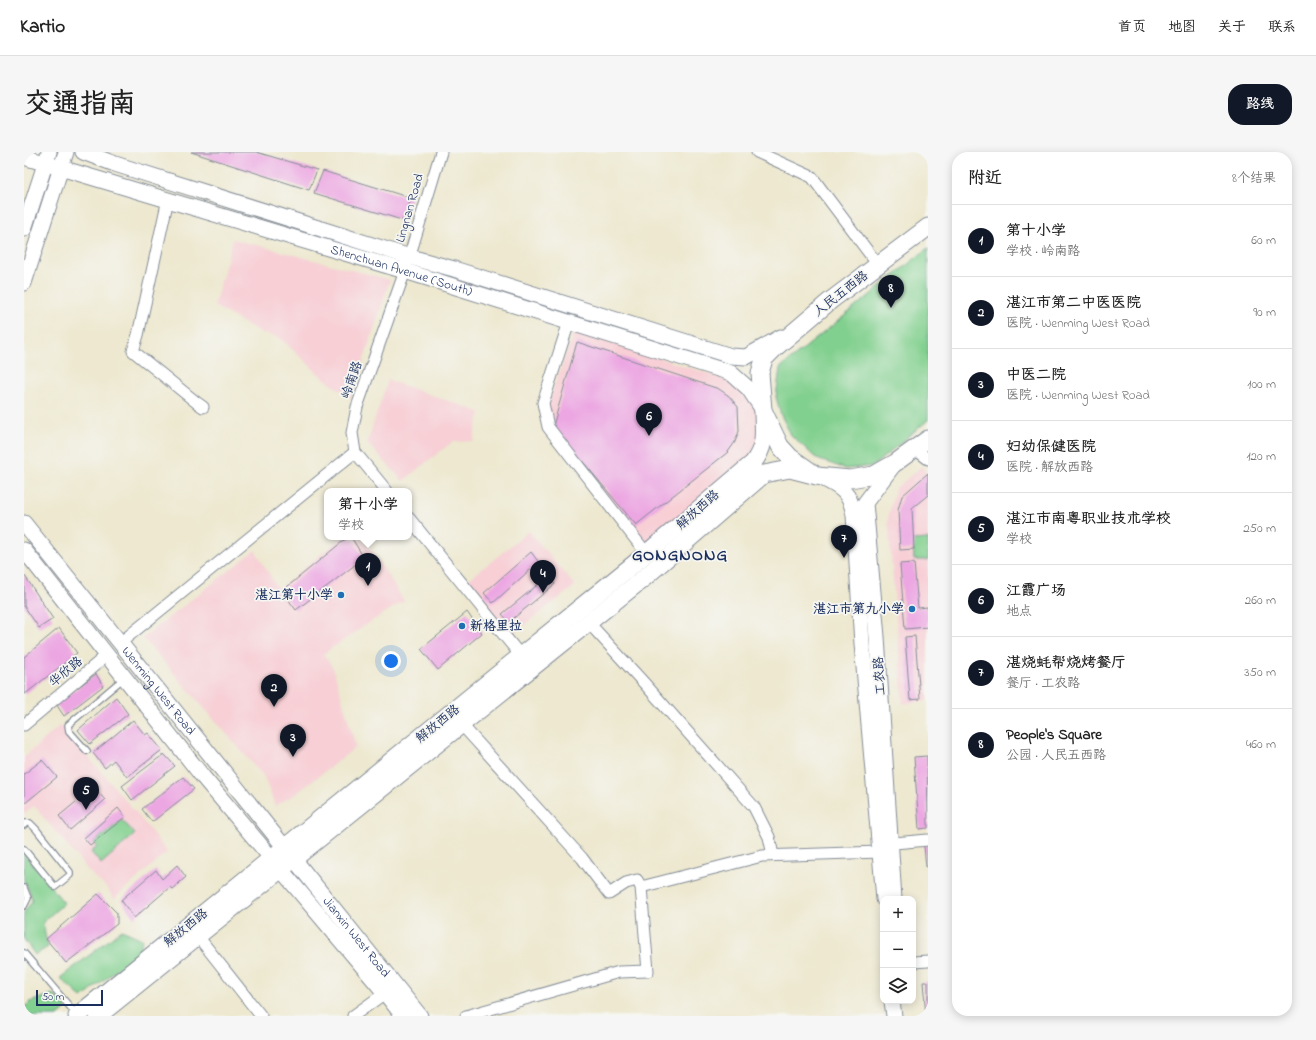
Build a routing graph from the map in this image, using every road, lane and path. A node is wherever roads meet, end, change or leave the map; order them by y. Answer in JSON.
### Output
{"nodes":[{"id":1,"x":66,"y":152,"type":"edge"},
{"id":2,"x":83,"y":152,"type":"edge"},
{"id":3,"x":441,"y":152,"type":"edge"},
{"id":4,"x":756,"y":152,"type":"edge"},
{"id":5,"x":24,"y":157,"type":"edge"},
{"id":6,"x":47,"y":158,"type":"edge"},
{"id":7,"x":61,"y":167,"type":"junction"},
{"id":8,"x":168,"y":200,"type":"junction"},
{"id":9,"x":928,"y":227,"type":"edge"},
{"id":10,"x":24,"y":229,"type":"edge"},
{"id":11,"x":410,"y":257,"type":"junction"},
{"id":12,"x":878,"y":265,"type":"junction"},
{"id":13,"x":405,"y":271,"type":"junction"},
{"id":14,"x":24,"y":283,"type":"edge"},
{"id":15,"x":830,"y":301,"type":"junction"},
{"id":16,"x":569,"y":322,"type":"junction"},
{"id":17,"x":801,"y":324,"type":"joint"},
{"id":18,"x":203,"y":407,"type":"dead end"},
{"id":19,"x":763,"y":410,"type":"junction"},
{"id":20,"x":355,"y":452,"type":"junction"},
{"id":21,"x":914,"y":453,"type":"edge"},
{"id":22,"x":817,"y":476,"type":"junction"},
{"id":23,"x":385,"y":488,"type":"edge"},
{"id":24,"x":412,"y":522,"type":"edge"},
{"id":25,"x":24,"y":523,"type":"edge"},
{"id":26,"x":24,"y":550,"type":"edge"},
{"id":27,"x":647,"y":554,"type":"junction"},
{"id":28,"x":588,"y":622,"type":"junction"},
{"id":29,"x":120,"y":643,"type":"junction"},
{"id":30,"x":107,"y":655,"type":"junction"},
{"id":31,"x":526,"y":662,"type":"junction"},
{"id":32,"x":125,"y":678,"type":"junction"},
{"id":33,"x":461,"y":724,"type":"junction"},
{"id":34,"x":24,"y":725,"type":"edge"},
{"id":35,"x":87,"y":751,"type":"dead end"},
{"id":36,"x":24,"y":825,"type":"edge"},
{"id":37,"x":928,"y":840,"type":"edge"},
{"id":38,"x":883,"y":847,"type":"junction"},
{"id":39,"x":24,"y":849,"type":"edge"},
{"id":40,"x":289,"y":853,"type":"junction"},
{"id":41,"x":773,"y":855,"type":"junction"},
{"id":42,"x":276,"y":864,"type":"junction"},
{"id":43,"x":642,"y":887,"type":"junction"},
{"id":44,"x":24,"y":888,"type":"edge"},
{"id":45,"x":884,"y":896,"type":"edge"},
{"id":46,"x":893,"y":896,"type":"edge"},
{"id":47,"x":24,"y":906,"type":"edge"},
{"id":48,"x":200,"y":939,"type":"dead end"},
{"id":49,"x":24,"y":953,"type":"edge"},
{"id":50,"x":928,"y":961,"type":"edge"},
{"id":51,"x":916,"y":962,"type":"edge"},
{"id":52,"x":384,"y":993,"type":"junction"},
{"id":53,"x":892,"y":1004,"type":"edge"},
{"id":54,"x":901,"y":1004,"type":"edge"},
{"id":55,"x":78,"y":1016,"type":"edge"},
{"id":56,"x":98,"y":1016,"type":"edge"},
{"id":57,"x":261,"y":1016,"type":"edge"},
{"id":58,"x":353,"y":1016,"type":"edge"},
{"id":59,"x":403,"y":1016,"type":"edge"},
{"id":60,"x":420,"y":1016,"type":"edge"},
{"id":61,"x":466,"y":1016,"type":"edge"},
{"id":62,"x":894,"y":1016,"type":"edge"},
{"id":63,"x":902,"y":1016,"type":"edge"}],
"edges":[{"from":1,"to":7,"type":"street"},
{"from":2,"to":11,"type":"street","name":"Shenchuan Avenue (South)"},
{"from":3,"to":11,"type":"street","name":"Lingnan Road"},
{"from":4,"to":12,"type":"street"},
{"from":5,"to":6,"type":"street","name":"Shenchuan Avenue (South)"},
{"from":6,"to":7,"type":"street","name":"Shenchuan Avenue (South)"},
{"from":6,"to":10,"type":"street"},
{"from":7,"to":8,"type":"street","name":"Shenchuan Avenue (South)"},
{"from":7,"to":14,"type":"street"},
{"from":8,"to":13,"type":"street","name":"Shenchuan Avenue (South)"},
{"from":8,"to":18,"type":"street"},
{"from":9,"to":12,"type":"main road","name":"人民五西路"},
{"from":11,"to":13,"type":"street","name":"Lingnan Road"},
{"from":11,"to":17,"type":"street","name":"Shenchuan Avenue (South)"},
{"from":12,"to":15,"type":"main road","name":"人民五西路"},
{"from":13,"to":16,"type":"street","name":"Shenchuan Avenue (South)"},
{"from":13,"to":20,"type":"street","name":"岭南路"},
{"from":15,"to":17,"type":"street"},
{"from":15,"to":19,"type":"main road","name":"人民五西路"},
{"from":16,"to":19,"type":"street","name":"Shenchuan Avenue (South)"},
{"from":16,"to":27,"type":"street"},
{"from":19,"to":22,"type":"main road"},
{"from":19,"to":27,"type":"main road","name":"解放西路"},
{"from":20,"to":23,"type":"street"},
{"from":20,"to":29,"type":"street"},
{"from":21,"to":22,"type":"main road","name":"解放西路"},
{"from":21,"to":38,"type":"street","name":"工农路"},
{"from":22,"to":28,"type":"main road","name":"解放西路"},
{"from":22,"to":38,"type":"street","name":"工农路"},
{"from":24,"to":31,"type":"street"},
{"from":25,"to":29,"type":"street","name":"Wenming West Road"},
{"from":26,"to":30,"type":"street","name":"Wenming West Road"},
{"from":27,"to":31,"type":"main road","name":"解放西路"},
{"from":28,"to":31,"type":"main road","name":"解放西路"},
{"from":28,"to":41,"type":"street"},
{"from":29,"to":40,"type":"street","name":"Wenming West Road"},
{"from":30,"to":32,"type":"street","name":"Wenming West Road"},
{"from":30,"to":34,"type":"street","name":"华欣路"},
{"from":31,"to":33,"type":"main road","name":"解放西路"},
{"from":31,"to":40,"type":"main road","name":"解放西路"},
{"from":32,"to":35,"type":"lane"},
{"from":32,"to":42,"type":"street","name":"Wenming West Road"},
{"from":33,"to":40,"type":"main road","name":"解放西路"},
{"from":33,"to":43,"type":"street"},
{"from":36,"to":39,"type":"lane"},
{"from":37,"to":38,"type":"street"},
{"from":38,"to":41,"type":"street"},
{"from":38,"to":45,"type":"street","name":"工农路"},
{"from":38,"to":46,"type":"street","name":"工农路"},
{"from":40,"to":42,"type":"main road","name":"解放西路"},
{"from":40,"to":60,"type":"street","name":"Jianxin West Road"},
{"from":41,"to":43,"type":"street"},
{"from":42,"to":52,"type":"street","name":"Jianxin West Road"},
{"from":42,"to":55,"type":"main road","name":"解放西路"},
{"from":42,"to":56,"type":"main road","name":"解放西路"},
{"from":43,"to":61,"type":"street"},
{"from":44,"to":47,"type":"lane"},
{"from":48,"to":57,"type":"street"},
{"from":49,"to":55,"type":"lane"},
{"from":50,"to":51,"type":"street"},
{"from":52,"to":58,"type":"street"},
{"from":52,"to":59,"type":"street","name":"Jianxin West Road"},
{"from":53,"to":62,"type":"street"},
{"from":54,"to":63,"type":"street"}]}
